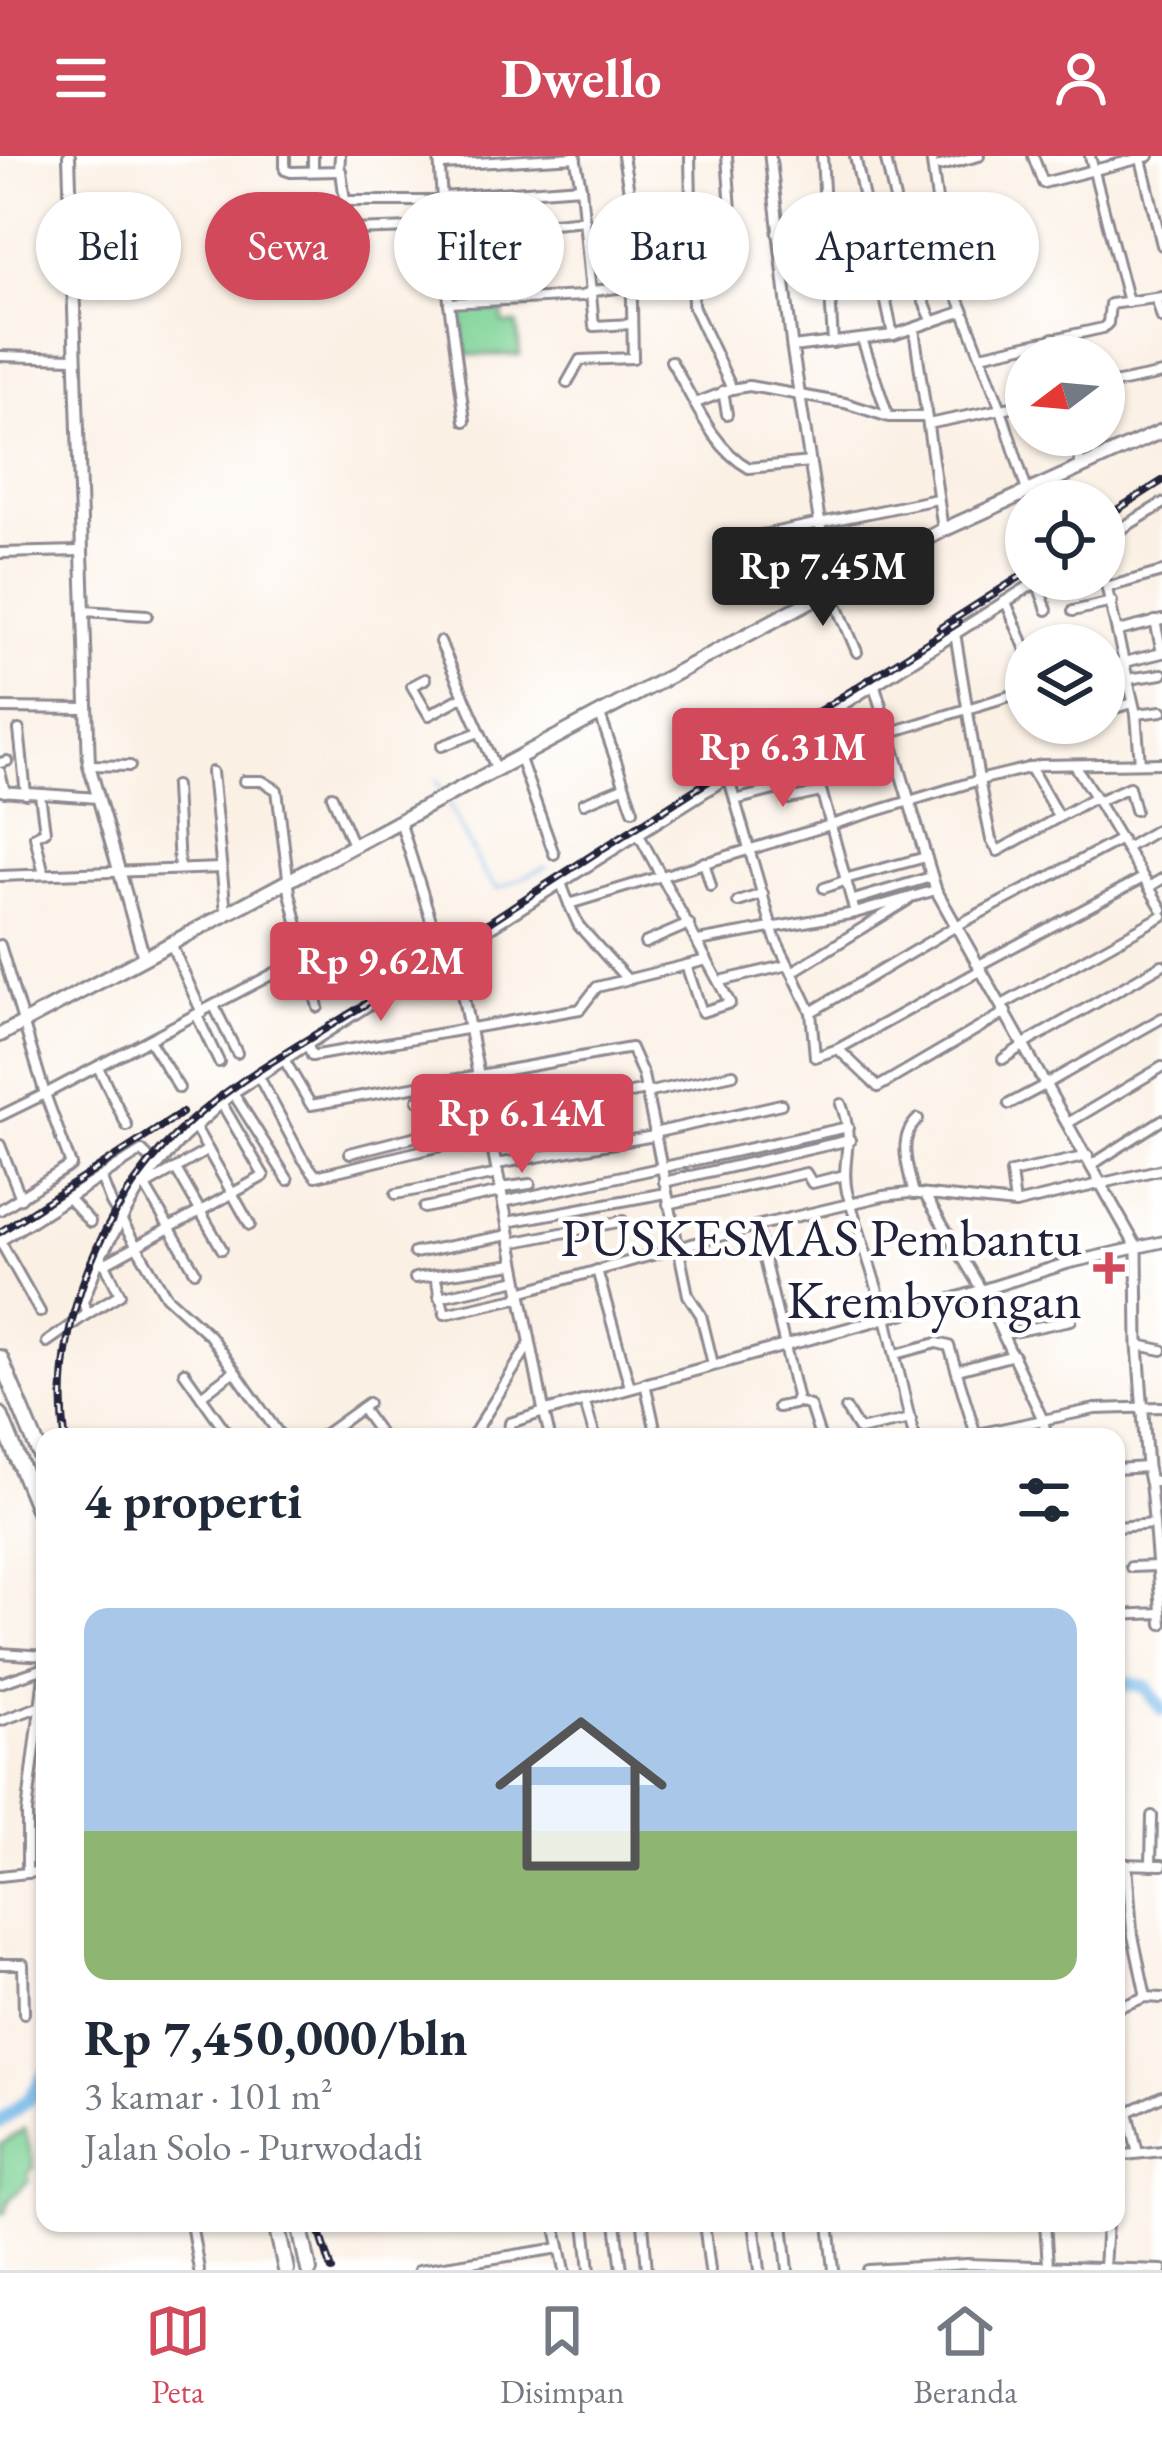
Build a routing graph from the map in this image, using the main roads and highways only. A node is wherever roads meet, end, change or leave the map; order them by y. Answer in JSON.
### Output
{"nodes":[{"id":1,"x":69,"y":156,"type":"edge"},
{"id":2,"x":1162,"y":430,"type":"edge"},
{"id":3,"x":144,"y":958,"type":"junction"},
{"id":4,"x":0,"y":1035,"type":"edge"},
{"id":5,"x":0,"y":1358,"type":"edge"},
{"id":6,"x":0,"y":1415,"type":"edge"},
{"id":7,"x":36,"y":1444,"type":"edge"},
{"id":8,"x":36,"y":1504,"type":"edge"},
{"id":9,"x":278,"y":2232,"type":"edge"},
{"id":10,"x":301,"y":2232,"type":"edge"},
{"id":11,"x":286,"y":2270,"type":"edge"},
{"id":12,"x":309,"y":2270,"type":"edge"}],
"edges":[{"from":1,"to":3,"type":"main road"},
{"from":2,"to":3,"type":"main road"},
{"from":3,"to":4,"type":"main road"},
{"from":5,"to":7,"type":"highway"},
{"from":6,"to":8,"type":"highway"},
{"from":9,"to":11,"type":"highway"},
{"from":10,"to":12,"type":"highway"}]}
